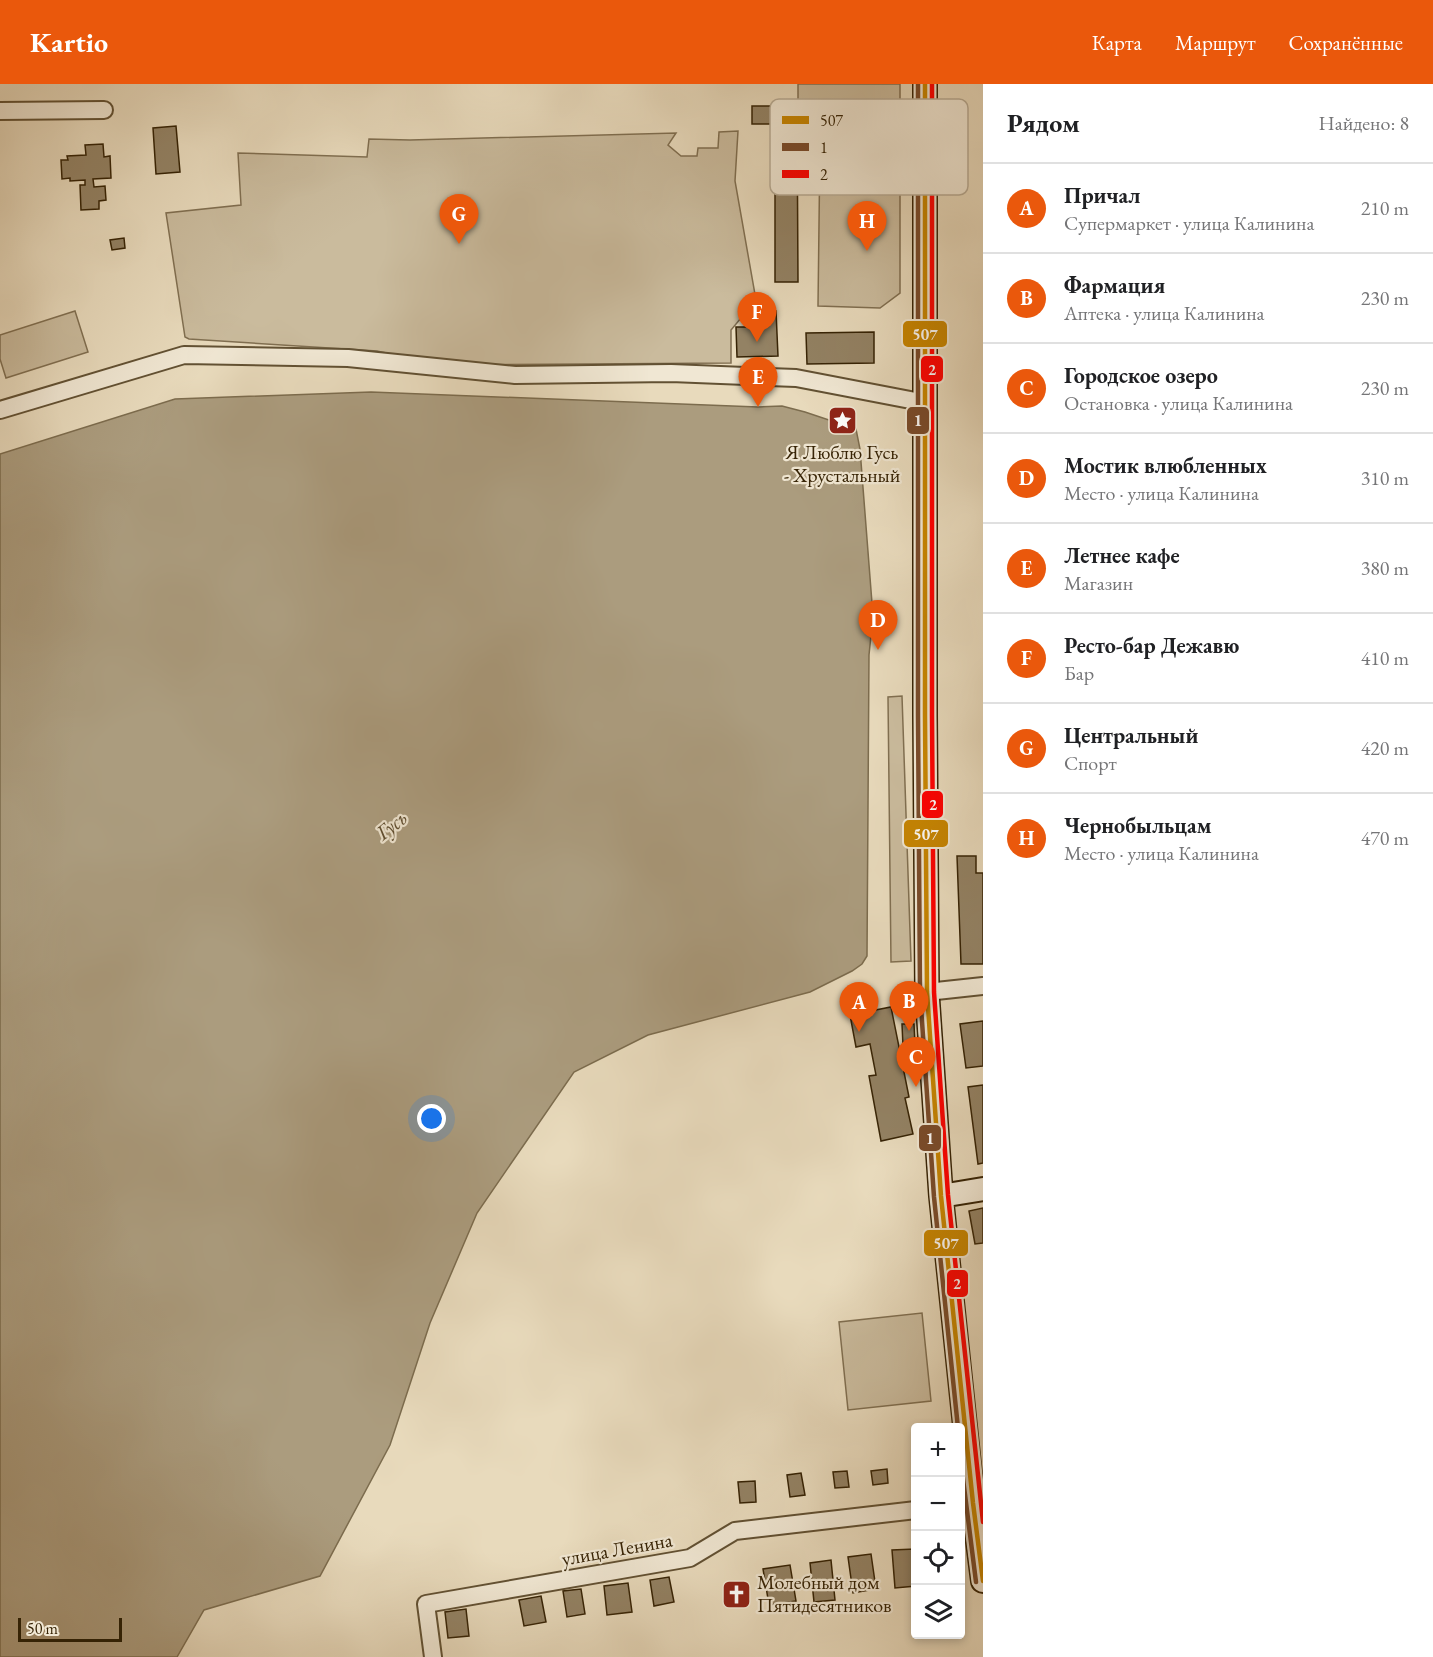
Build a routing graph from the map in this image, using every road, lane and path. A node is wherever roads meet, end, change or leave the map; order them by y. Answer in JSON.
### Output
{"nodes":[{"id":1,"x":925,"y":84,"type":"edge"},
{"id":2,"x":925,"y":99,"type":"edge"},
{"id":3,"x":104,"y":110,"type":"dead end"},
{"id":4,"x":0,"y":111,"type":"edge"},
{"id":5,"x":925,"y":195,"type":"edge"},
{"id":6,"x":926,"y":403,"type":"junction"},
{"id":7,"x":0,"y":410,"type":"edge"},
{"id":8,"x":983,"y":986,"type":"edge"},
{"id":9,"x":927,"y":992,"type":"junction"},
{"id":10,"x":983,"y":1189,"type":"edge"},
{"id":11,"x":941,"y":1196,"type":"junction"},
{"id":12,"x":972,"y":1503,"type":"edge"},
{"id":13,"x":911,"y":1510,"type":"edge"},
{"id":14,"x":983,"y":1581,"type":"edge"},
{"id":15,"x":433,"y":1657,"type":"edge"}],
"edges":[{"from":1,"to":2,"type":"main road"},
{"from":3,"to":4,"type":"street"},
{"from":5,"to":6,"type":"main road"},
{"from":6,"to":7,"type":"street"},
{"from":6,"to":9,"type":"main road"},
{"from":8,"to":9,"type":"street"},
{"from":9,"to":11,"type":"main road"},
{"from":10,"to":11,"type":"main road"},
{"from":11,"to":12,"type":"main road"},
{"from":12,"to":14,"type":"main road"},
{"from":13,"to":15,"type":"street","name":"улица Ленина"}]}
